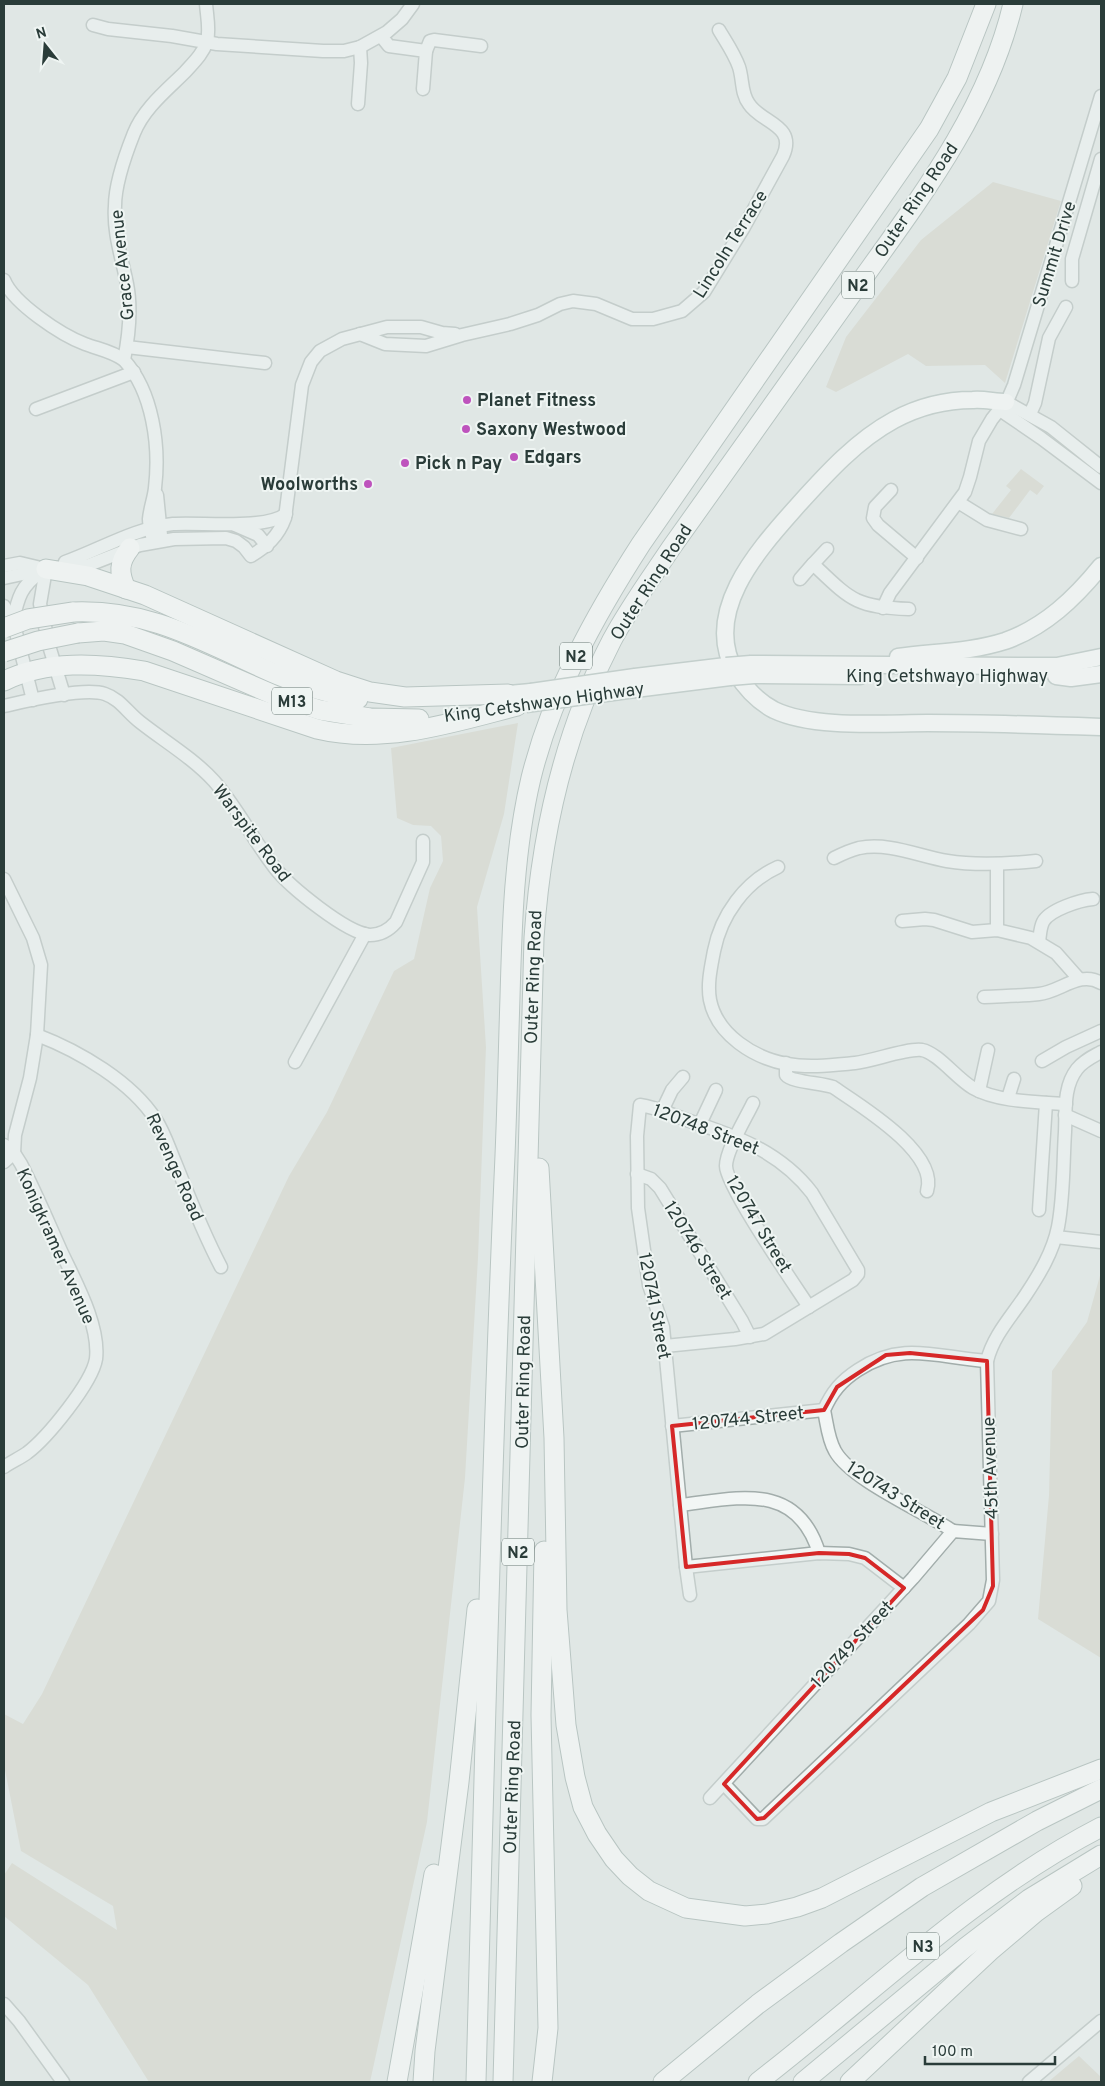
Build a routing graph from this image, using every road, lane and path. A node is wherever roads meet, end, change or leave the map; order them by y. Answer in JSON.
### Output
{"nodes":[{"id":1,"x":206,"y":4,"type":"edge"},
{"id":2,"x":413,"y":4,"type":"edge"},
{"id":3,"x":986,"y":4,"type":"edge"},
{"id":4,"x":1013,"y":4,"type":"edge"},
{"id":5,"x":93,"y":25,"type":"dead end"},
{"id":6,"x":719,"y":30,"type":"dead end"},
{"id":7,"x":381,"y":36,"type":"junction"},
{"id":8,"x":207,"y":42,"type":"junction"},
{"id":9,"x":481,"y":46,"type":"dead end"},
{"id":10,"x":360,"y":47,"type":"junction"},
{"id":11,"x":426,"y":51,"type":"junction"},
{"id":12,"x":423,"y":89,"type":"dead end"},
{"id":13,"x":1101,"y":96,"type":"edge"},
{"id":14,"x":358,"y":104,"type":"dead end"},
{"id":15,"x":1101,"y":158,"type":"edge"},
{"id":16,"x":1063,"y":227,"type":"junction"},
{"id":17,"x":1079,"y":231,"type":"junction"},
{"id":18,"x":4,"y":280,"type":"edge"},
{"id":19,"x":1072,"y":281,"type":"dead end"},
{"id":20,"x":1066,"y":307,"type":"dead end"},
{"id":21,"x":387,"y":327,"type":"junction"},
{"id":22,"x":360,"y":334,"type":"junction"},
{"id":23,"x":462,"y":334,"type":"junction"},
{"id":24,"x":385,"y":344,"type":"junction"},
{"id":25,"x":127,"y":346,"type":"junction"},
{"id":26,"x":124,"y":360,"type":"junction"},
{"id":27,"x":265,"y":363,"type":"dead end"},
{"id":28,"x":134,"y":372,"type":"junction"},
{"id":29,"x":1000,"y":404,"type":"junction"},
{"id":30,"x":36,"y":409,"type":"dead end"},
{"id":31,"x":1030,"y":414,"type":"junction"},
{"id":32,"x":1101,"y":467,"type":"edge"},
{"id":33,"x":1101,"y":483,"type":"edge"},
{"id":34,"x":891,"y":490,"type":"dead end"},
{"id":35,"x":958,"y":502,"type":"junction"},
{"id":36,"x":286,"y":514,"type":"junction"},
{"id":37,"x":233,"y":524,"type":"junction"},
{"id":38,"x":1021,"y":529,"type":"dead end"},
{"id":39,"x":157,"y":534,"type":"junction"},
{"id":40,"x":267,"y":546,"type":"junction"},
{"id":41,"x":130,"y":548,"type":"junction"},
{"id":42,"x":827,"y":549,"type":"dead end"},
{"id":43,"x":917,"y":558,"type":"junction"},
{"id":44,"x":813,"y":564,"type":"junction"},
{"id":45,"x":4,"y":566,"type":"edge"},
{"id":46,"x":1101,"y":566,"type":"edge"},
{"id":47,"x":46,"y":569,"type":"junction"},
{"id":48,"x":4,"y":578,"type":"edge"},
{"id":49,"x":800,"y":579,"type":"dead end"},
{"id":50,"x":126,"y":589,"type":"junction"},
{"id":51,"x":4,"y":606,"type":"edge"},
{"id":52,"x":883,"y":608,"type":"junction"},
{"id":53,"x":909,"y":608,"type":"dead end"},
{"id":54,"x":8,"y":624,"type":"edge"},
{"id":55,"x":4,"y":652,"type":"edge"},
{"id":56,"x":1101,"y":657,"type":"edge"},
{"id":57,"x":841,"y":664,"type":"junction"},
{"id":58,"x":55,"y":666,"type":"junction"},
{"id":59,"x":1101,"y":669,"type":"edge"},
{"id":60,"x":753,"y":670,"type":"junction"},
{"id":61,"x":25,"y":673,"type":"junction"},
{"id":62,"x":1101,"y":674,"type":"edge"},
{"id":63,"x":1056,"y":676,"type":"junction"},
{"id":64,"x":4,"y":681,"type":"edge"},
{"id":65,"x":64,"y":695,"type":"junction"},
{"id":66,"x":520,"y":699,"type":"junction"},
{"id":67,"x":32,"y":700,"type":"junction"},
{"id":68,"x":4,"y":706,"type":"edge"},
{"id":69,"x":1101,"y":727,"type":"edge"},
{"id":70,"x":423,"y":841,"type":"dead end"},
{"id":71,"x":834,"y":858,"type":"dead end"},
{"id":72,"x":1036,"y":861,"type":"dead end"},
{"id":73,"x":997,"y":864,"type":"junction"},
{"id":74,"x":778,"y":867,"type":"dead end"},
{"id":75,"x":4,"y":879,"type":"edge"},
{"id":76,"x":1093,"y":899,"type":"dead end"},
{"id":77,"x":902,"y":921,"type":"dead end"},
{"id":78,"x":997,"y":930,"type":"junction"},
{"id":79,"x":365,"y":934,"type":"junction"},
{"id":80,"x":1039,"y":942,"type":"junction"},
{"id":81,"x":1099,"y":977,"type":"edge"},
{"id":82,"x":1079,"y":979,"type":"junction"},
{"id":83,"x":984,"y":997,"type":"dead end"},
{"id":84,"x":531,"y":1022,"type":"junction"},
{"id":85,"x":1101,"y":1031,"type":"edge"},
{"id":86,"x":37,"y":1035,"type":"junction"},
{"id":87,"x":988,"y":1050,"type":"dead end"},
{"id":88,"x":1101,"y":1052,"type":"edge"},
{"id":89,"x":1042,"y":1061,"type":"dead end"},
{"id":90,"x":295,"y":1062,"type":"dead end"},
{"id":91,"x":786,"y":1064,"type":"junction"},
{"id":92,"x":683,"y":1076,"type":"dead end"},
{"id":93,"x":1014,"y":1079,"type":"dead end"},
{"id":94,"x":716,"y":1090,"type":"dead end"},
{"id":95,"x":979,"y":1091,"type":"junction"},
{"id":96,"x":1008,"y":1098,"type":"junction"},
{"id":97,"x":753,"y":1103,"type":"dead end"},
{"id":98,"x":1046,"y":1103,"type":"junction"},
{"id":99,"x":640,"y":1105,"type":"joint"},
{"id":100,"x":1066,"y":1110,"type":"junction"},
{"id":101,"x":662,"y":1111,"type":"junction"},
{"id":102,"x":700,"y":1124,"type":"junction"},
{"id":103,"x":1101,"y":1131,"type":"edge"},
{"id":104,"x":736,"y":1138,"type":"junction"},
{"id":105,"x":9,"y":1149,"type":"edge"},
{"id":106,"x":4,"y":1162,"type":"edge"},
{"id":107,"x":637,"y":1174,"type":"junction"},
{"id":108,"x":927,"y":1191,"type":"dead end"},
{"id":109,"x":1040,"y":1210,"type":"dead end"},
{"id":110,"x":1056,"y":1236,"type":"junction"},
{"id":111,"x":1101,"y":1242,"type":"edge"},
{"id":112,"x":221,"y":1267,"type":"dead end"},
{"id":113,"x":809,"y":1307,"type":"junction"},
{"id":114,"x":750,"y":1337,"type":"junction"},
{"id":115,"x":548,"y":1345,"type":"junction"},
{"id":116,"x":665,"y":1346,"type":"junction"},
{"id":117,"x":987,"y":1361,"type":"junction"},
{"id":118,"x":824,"y":1410,"type":"junction"},
{"id":119,"x":493,"y":1420,"type":"junction"},
{"id":120,"x":672,"y":1426,"type":"junction"},
{"id":121,"x":4,"y":1466,"type":"edge"},
{"id":122,"x":680,"y":1505,"type":"junction"},
{"id":123,"x":953,"y":1531,"type":"junction"},
{"id":124,"x":992,"y":1534,"type":"junction"},
{"id":125,"x":818,"y":1552,"type":"junction"},
{"id":126,"x":686,"y":1567,"type":"junction"},
{"id":127,"x":904,"y":1588,"type":"junction"},
{"id":128,"x":690,"y":1595,"type":"dead end"},
{"id":129,"x":465,"y":1722,"type":"junction"},
{"id":130,"x":1101,"y":1769,"type":"edge"},
{"id":131,"x":724,"y":1784,"type":"junction"},
{"id":132,"x":1101,"y":1788,"type":"edge"},
{"id":133,"x":710,"y":1798,"type":"dead end"},
{"id":134,"x":1101,"y":1827,"type":"edge"},
{"id":135,"x":1101,"y":1855,"type":"edge"},
{"id":136,"x":1101,"y":1866,"type":"edge"},
{"id":137,"x":4,"y":2004,"type":"edge"},
{"id":138,"x":1101,"y":2021,"type":"edge"},
{"id":139,"x":915,"y":2022,"type":"junction"},
{"id":140,"x":63,"y":2082,"type":"edge"},
{"id":141,"x":397,"y":2082,"type":"edge"},
{"id":142,"x":423,"y":2082,"type":"edge"},
{"id":143,"x":476,"y":2082,"type":"edge"},
{"id":144,"x":503,"y":2082,"type":"edge"},
{"id":145,"x":542,"y":2082,"type":"edge"},
{"id":146,"x":663,"y":2082,"type":"edge"},
{"id":147,"x":758,"y":2082,"type":"edge"},
{"id":148,"x":803,"y":2082,"type":"edge"},
{"id":149,"x":850,"y":2082,"type":"edge"},
{"id":150,"x":864,"y":2082,"type":"edge"},
{"id":151,"x":1029,"y":2082,"type":"edge"}],
"edges":[{"from":1,"to":8,"type":"street"},
{"from":2,"to":7,"type":"street"},
{"from":3,"to":119,"type":"highway","name":"Outer Ring Road","number":"N2"},
{"from":4,"to":84,"type":"highway","name":"Outer Ring Road","number":"N2"},
{"from":5,"to":8,"type":"street"},
{"from":6,"to":23,"type":"street","name":"Lincoln Terrace"},
{"from":7,"to":10,"type":"street"},
{"from":7,"to":11,"type":"street"},
{"from":8,"to":10,"type":"street"},
{"from":8,"to":25,"type":"street","name":"Grace Avenue"},
{"from":9,"to":11,"type":"street"},
{"from":10,"to":14,"type":"street"},
{"from":11,"to":12,"type":"street"},
{"from":13,"to":16,"type":"street","name":"Summit Drive"},
{"from":15,"to":17,"type":"street"},
{"from":16,"to":17,"type":"street"},
{"from":16,"to":29,"type":"street","name":"Summit Drive"},
{"from":17,"to":19,"type":"street"},
{"from":18,"to":26,"type":"street"},
{"from":20,"to":31,"type":"street"},
{"from":21,"to":22,"type":"street","name":"Lincoln Terrace"},
{"from":21,"to":23,"type":"street","name":"Lincoln Terrace"},
{"from":21,"to":24,"type":"street"},
{"from":22,"to":24,"type":"street","name":"Lincoln Terrace"},
{"from":22,"to":36,"type":"street","name":"Lincoln Terrace"},
{"from":23,"to":24,"type":"street","name":"Lincoln Terrace"},
{"from":25,"to":26,"type":"street","name":"Grace Avenue"},
{"from":25,"to":27,"type":"street"},
{"from":26,"to":28,"type":"street"},
{"from":28,"to":30,"type":"street"},
{"from":28,"to":39,"type":"street"},
{"from":29,"to":31,"type":"street"},
{"from":29,"to":33,"type":"street"},
{"from":29,"to":35,"type":"street","name":"Summit Drive"},
{"from":29,"to":69,"type":"main road"},
{"from":31,"to":32,"type":"street"},
{"from":34,"to":43,"type":"street"},
{"from":35,"to":38,"type":"street"},
{"from":35,"to":43,"type":"street","name":"Summit Drive"},
{"from":36,"to":37,"type":"street","name":"Lincoln Terrace"},
{"from":36,"to":40,"type":"street","name":"Lincoln Terrace"},
{"from":37,"to":39,"type":"street","name":"Lincoln Terrace"},
{"from":37,"to":40,"type":"street","name":"Lincoln Terrace"},
{"from":39,"to":40,"type":"street","name":"Lincoln Terrace"},
{"from":39,"to":41,"type":"street","name":"Lincoln Terrace"},
{"from":39,"to":47,"type":"street","name":"Lincoln Terrace"},
{"from":41,"to":47,"type":"street","name":"Lincoln Terrace"},
{"from":41,"to":50,"type":"highway"},
{"from":42,"to":44,"type":"street"},
{"from":43,"to":52,"type":"street","name":"Summit Drive"},
{"from":44,"to":49,"type":"street"},
{"from":44,"to":52,"type":"street"},
{"from":45,"to":47,"type":"street"},
{"from":46,"to":57,"type":"main road"},
{"from":47,"to":48,"type":"street"},
{"from":47,"to":50,"type":"highway"},
{"from":47,"to":54,"type":"street"},
{"from":47,"to":58,"type":"street"},
{"from":50,"to":66,"type":"highway"},
{"from":51,"to":54,"type":"street"},
{"from":52,"to":53,"type":"street"},
{"from":54,"to":61,"type":"street"},
{"from":54,"to":66,"type":"highway","name":"King Cetshwayo Highway","number":"M13","bridge":true},
{"from":55,"to":66,"type":"highway","name":"King Cetshwayo Highway","number":"M13","bridge":true},
{"from":56,"to":57,"type":"main road","name":"King Cetshwayo Highway","number":"M13"},
{"from":57,"to":60,"type":"main road","name":"King Cetshwayo Highway","number":"M13"},
{"from":58,"to":61,"type":"highway"},
{"from":58,"to":65,"type":"street"},
{"from":58,"to":66,"type":"highway"},
{"from":59,"to":63,"type":"main road","name":"King Cetshwayo Highway","number":"M13"},
{"from":60,"to":63,"type":"main road","name":"King Cetshwayo Highway","number":"M13"},
{"from":60,"to":66,"type":"main road","name":"King Cetshwayo Highway","number":"M13","bridge":true},
{"from":61,"to":64,"type":"highway"},
{"from":61,"to":67,"type":"street"},
{"from":62,"to":63,"type":"main road"},
{"from":65,"to":67,"type":"street","name":"Warspite Road"},
{"from":65,"to":79,"type":"street","name":"Warspite Road"},
{"from":67,"to":68,"type":"street","name":"Warspite Road"},
{"from":70,"to":79,"type":"street"},
{"from":71,"to":73,"type":"street"},
{"from":72,"to":73,"type":"street"},
{"from":73,"to":78,"type":"street"},
{"from":74,"to":91,"type":"street"},
{"from":75,"to":86,"type":"street"},
{"from":76,"to":80,"type":"street"},
{"from":77,"to":78,"type":"street"},
{"from":78,"to":80,"type":"street"},
{"from":79,"to":90,"type":"street"},
{"from":80,"to":82,"type":"street"},
{"from":81,"to":82,"type":"street"},
{"from":82,"to":83,"type":"street"},
{"from":84,"to":115,"type":"highway"},
{"from":84,"to":144,"type":"highway","name":"Outer Ring Road","number":"N2"},
{"from":85,"to":89,"type":"street"},
{"from":86,"to":105,"type":"street"},
{"from":86,"to":112,"type":"street","name":"Revenge Road"},
{"from":87,"to":95,"type":"street"},
{"from":88,"to":100,"type":"street","name":"45th Avenue"},
{"from":91,"to":95,"type":"street"},
{"from":91,"to":108,"type":"street"},
{"from":92,"to":101,"type":"street"},
{"from":93,"to":96,"type":"street"},
{"from":94,"to":102,"type":"street"},
{"from":95,"to":96,"type":"street"},
{"from":96,"to":98,"type":"street"},
{"from":97,"to":104,"type":"street","name":"120747 Street"},
{"from":98,"to":100,"type":"street"},
{"from":98,"to":109,"type":"street"},
{"from":99,"to":101,"type":"street","name":"120748 Street"},
{"from":99,"to":107,"type":"street","name":"120741 Street"},
{"from":100,"to":103,"type":"street"},
{"from":100,"to":110,"type":"street","name":"45th Avenue"},
{"from":101,"to":102,"type":"street","name":"120748 Street"},
{"from":102,"to":104,"type":"street","name":"120748 Street"},
{"from":104,"to":113,"type":"street","name":"120747 Street"},
{"from":104,"to":113,"type":"street","name":"120748 Street"},
{"from":105,"to":106,"type":"street"},
{"from":105,"to":121,"type":"street","name":"Konigkramer Avenue"},
{"from":107,"to":114,"type":"street","name":"120746 Street"},
{"from":107,"to":116,"type":"street","name":"120741 Street"},
{"from":110,"to":111,"type":"street"},
{"from":110,"to":117,"type":"street","name":"45th Avenue"},
{"from":113,"to":114,"type":"street"},
{"from":114,"to":116,"type":"street"},
{"from":115,"to":130,"type":"highway"},
{"from":115,"to":145,"type":"highway"},
{"from":116,"to":120,"type":"street","name":"120741 Street"},
{"from":117,"to":118,"type":"street"},
{"from":117,"to":124,"type":"street","name":"45th Avenue"},
{"from":118,"to":120,"type":"street","name":"120744 Street"},
{"from":118,"to":123,"type":"street","name":"120743 Street"},
{"from":119,"to":129,"type":"highway"},
{"from":119,"to":143,"type":"highway","name":"Outer Ring Road","number":"N2"},
{"from":120,"to":122,"type":"street","name":"120741 Street"},
{"from":122,"to":125,"type":"street"},
{"from":122,"to":126,"type":"street","name":"120741 Street"},
{"from":123,"to":124,"type":"street"},
{"from":123,"to":127,"type":"street","name":"120749 Street"},
{"from":124,"to":131,"type":"street","name":"45th Avenue"},
{"from":125,"to":126,"type":"street"},
{"from":125,"to":127,"type":"street"},
{"from":126,"to":128,"type":"street","name":"120741 Street"},
{"from":127,"to":131,"type":"street","name":"120749 Street"},
{"from":129,"to":141,"type":"highway"},
{"from":129,"to":142,"type":"highway"},
{"from":131,"to":133,"type":"street","name":"120749 Street"},
{"from":132,"to":146,"type":"highway"},
{"from":134,"to":147,"type":"highway","number":"N3"},
{"from":135,"to":148,"type":"highway","number":"N3"},
{"from":136,"to":139,"type":"highway"},
{"from":137,"to":140,"type":"street"},
{"from":138,"to":151,"type":"street"},
{"from":139,"to":149,"type":"highway"},
{"from":139,"to":150,"type":"highway"}]}
